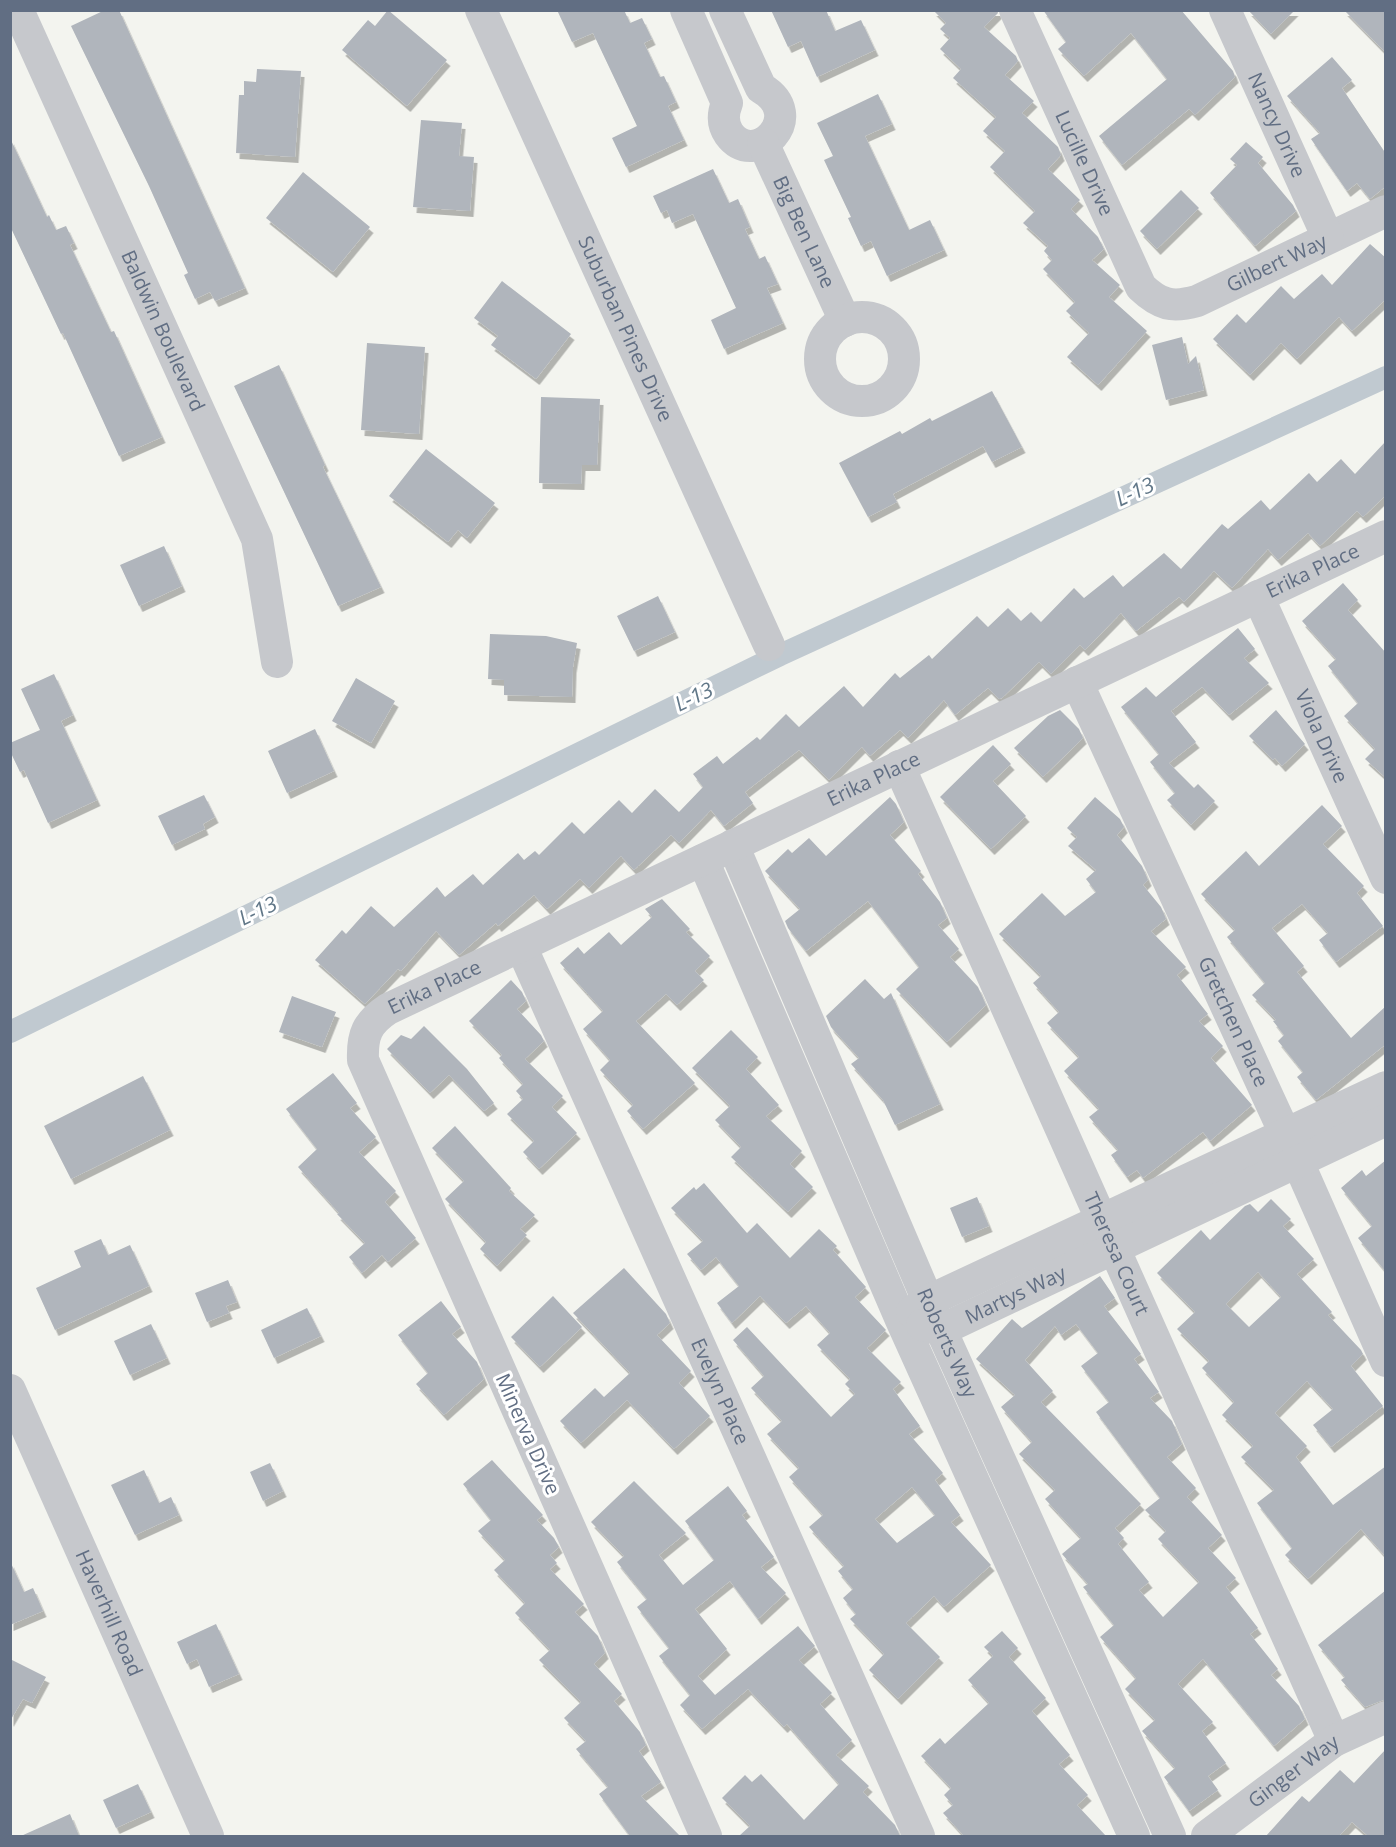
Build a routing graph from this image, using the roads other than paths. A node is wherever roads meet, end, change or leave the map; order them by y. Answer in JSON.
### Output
{"nodes":[{"id":1,"x":18,"y":10,"type":"edge"},
{"id":2,"x":482,"y":10,"type":"edge"},
{"id":3,"x":686,"y":10,"type":"edge"},
{"id":4,"x":725,"y":10,"type":"edge"},
{"id":5,"x":1015,"y":10,"type":"edge"},
{"id":6,"x":1226,"y":10,"type":"edge"},
{"id":7,"x":763,"y":143,"type":"junction"},
{"id":8,"x":1386,"y":211,"type":"edge"},
{"id":9,"x":1329,"y":238,"type":"junction"},
{"id":10,"x":1166,"y":304,"type":"joint"},
{"id":11,"x":845,"y":321,"type":"dead end"},
{"id":12,"x":1386,"y":536,"type":"edge"},
{"id":13,"x":1258,"y":596,"type":"junction"},
{"id":14,"x":769,"y":645,"type":"dead end"},
{"id":15,"x":277,"y":662,"type":"dead end"},
{"id":16,"x":1077,"y":682,"type":"junction"},
{"id":17,"x":899,"y":766,"type":"junction"},
{"id":18,"x":733,"y":845,"type":"junction"},
{"id":19,"x":703,"y":860,"type":"junction"},
{"id":20,"x":1386,"y":878,"type":"edge"},
{"id":21,"x":521,"y":946,"type":"junction"},
{"id":22,"x":366,"y":1030,"type":"joint"},
{"id":23,"x":1386,"y":1087,"type":"edge"},
{"id":24,"x":1386,"y":1120,"type":"edge"},
{"id":25,"x":1292,"y":1148,"type":"junction"},
{"id":26,"x":1107,"y":1233,"type":"junction"},
{"id":27,"x":928,"y":1301,"type":"junction"},
{"id":28,"x":901,"y":1320,"type":"junction"},
{"id":29,"x":941,"y":1330,"type":"junction"},
{"id":30,"x":1386,"y":1361,"type":"edge"},
{"id":31,"x":10,"y":1390,"type":"edge"},
{"id":32,"x":1386,"y":1717,"type":"edge"},
{"id":33,"x":1334,"y":1741,"type":"junction"},
{"id":34,"x":201,"y":1834,"type":"edge"},
{"id":35,"x":706,"y":1836,"type":"edge"},
{"id":36,"x":919,"y":1836,"type":"edge"},
{"id":37,"x":1134,"y":1836,"type":"edge"},
{"id":38,"x":1170,"y":1836,"type":"edge"},
{"id":39,"x":1207,"y":1836,"type":"edge"}],
"edges":[{"from":1,"to":15,"type":"street","name":"Baldwin Boulevard"},
{"from":2,"to":14,"type":"street","name":"Suburban Pines Drive"},
{"from":3,"to":7,"type":"street"},
{"from":4,"to":7,"type":"street"},
{"from":5,"to":10,"type":"street","name":"Lucille Drive"},
{"from":6,"to":9,"type":"street","name":"Nancy Drive"},
{"from":7,"to":11,"type":"street","name":"Big Ben Lane"},
{"from":8,"to":9,"type":"street","name":"Gilbert Way"},
{"from":9,"to":10,"type":"street","name":"Gilbert Way"},
{"from":12,"to":13,"type":"street","name":"Erika Place"},
{"from":13,"to":16,"type":"street","name":"Erika Place"},
{"from":13,"to":20,"type":"street","name":"Viola Drive"},
{"from":16,"to":17,"type":"street","name":"Erika Place"},
{"from":16,"to":25,"type":"street","name":"Gretchen Place"},
{"from":17,"to":18,"type":"street","name":"Erika Place"},
{"from":17,"to":26,"type":"street","name":"Theresa Court"},
{"from":18,"to":19,"type":"street","name":"Erika Place"},
{"from":18,"to":27,"type":"street","name":"Roberts Way"},
{"from":19,"to":21,"type":"street","name":"Erika Place"},
{"from":19,"to":28,"type":"street","name":"Roberts Way"},
{"from":21,"to":22,"type":"street","name":"Erika Place"},
{"from":21,"to":36,"type":"street","name":"Evelyn Place"},
{"from":22,"to":35,"type":"street","name":"Minerva Drive"},
{"from":23,"to":25,"type":"street","name":"Martys Way"},
{"from":24,"to":25,"type":"street","name":"Martys Way"},
{"from":25,"to":26,"type":"street","name":"Martys Way"},
{"from":25,"to":30,"type":"street","name":"Gretchen Place"},
{"from":26,"to":27,"type":"street","name":"Martys Way"},
{"from":26,"to":29,"type":"street","name":"Martys Way"},
{"from":26,"to":33,"type":"street","name":"Theresa Court"},
{"from":27,"to":28,"type":"street","name":"Martys Way"},
{"from":27,"to":29,"type":"street","name":"Roberts Way"},
{"from":28,"to":29,"type":"street","name":"Martys Way"},
{"from":28,"to":37,"type":"street","name":"Roberts Way"},
{"from":29,"to":38,"type":"street","name":"Roberts Way"},
{"from":31,"to":34,"type":"street","name":"Haverhill Road"},
{"from":32,"to":33,"type":"street","name":"Ginger Way"},
{"from":33,"to":39,"type":"street","name":"Ginger Way"}]}
